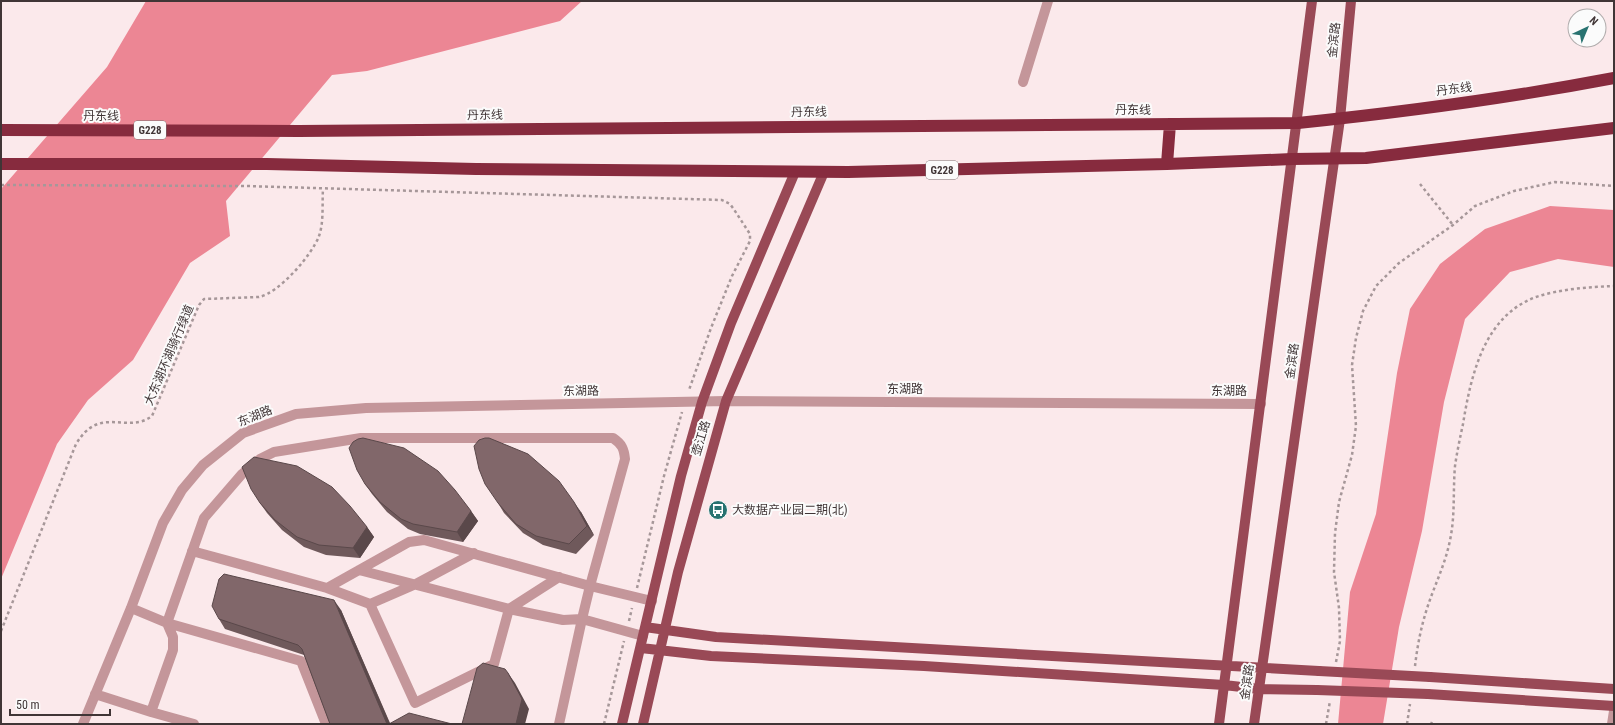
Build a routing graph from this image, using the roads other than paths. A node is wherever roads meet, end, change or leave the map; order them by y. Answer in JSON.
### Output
{"nodes":[{"id":1,"x":1048,"y":1,"type":"edge"},
{"id":2,"x":1312,"y":1,"type":"edge"},
{"id":3,"x":1351,"y":1,"type":"edge"},
{"id":4,"x":1614,"y":78,"type":"edge"},
{"id":5,"x":1023,"y":82,"type":"dead end"},
{"id":6,"x":1340,"y":119,"type":"junction"},
{"id":7,"x":1298,"y":123,"type":"junction"},
{"id":8,"x":1170,"y":124,"type":"junction"},
{"id":9,"x":1614,"y":128,"type":"edge"},
{"id":10,"x":1,"y":130,"type":"edge"},
{"id":11,"x":1292,"y":159,"type":"junction"},
{"id":12,"x":1333,"y":160,"type":"junction"},
{"id":13,"x":1,"y":164,"type":"edge"},
{"id":14,"x":1167,"y":164,"type":"junction"},
{"id":15,"x":795,"y":172,"type":"junction"},
{"id":16,"x":824,"y":172,"type":"junction"},
{"id":17,"x":726,"y":401,"type":"junction"},
{"id":18,"x":702,"y":402,"type":"junction"},
{"id":19,"x":1261,"y":404,"type":"junction"},
{"id":20,"x":192,"y":551,"type":"junction"},
{"id":21,"x":474,"y":553,"type":"junction"},
{"id":22,"x":359,"y":570,"type":"junction"},
{"id":23,"x":559,"y":577,"type":"junction"},
{"id":24,"x":416,"y":584,"type":"junction"},
{"id":25,"x":590,"y":586,"type":"junction"},
{"id":26,"x":327,"y":588,"type":"junction"},
{"id":27,"x":652,"y":601,"type":"junction"},
{"id":28,"x":370,"y":604,"type":"junction"},
{"id":29,"x":131,"y":608,"type":"junction"},
{"id":30,"x":509,"y":609,"type":"junction"},
{"id":31,"x":582,"y":619,"type":"junction"},
{"id":32,"x":167,"y":623,"type":"junction"},
{"id":33,"x":665,"y":630,"type":"junction"},
{"id":34,"x":644,"y":632,"type":"junction"},
{"id":35,"x":641,"y":648,"type":"junction"},
{"id":36,"x":660,"y":651,"type":"junction"},
{"id":37,"x":1226,"y":665,"type":"junction"},
{"id":38,"x":1262,"y":667,"type":"junction"},
{"id":39,"x":1224,"y":685,"type":"junction"},
{"id":40,"x":1259,"y":689,"type":"junction"},
{"id":41,"x":1614,"y":689,"type":"edge"},
{"id":42,"x":95,"y":694,"type":"junction"},
{"id":43,"x":1614,"y":706,"type":"edge"},
{"id":44,"x":1614,"y":711,"type":"edge"},
{"id":45,"x":151,"y":712,"type":"junction"},
{"id":46,"x":83,"y":724,"type":"edge"},
{"id":47,"x":194,"y":724,"type":"edge"},
{"id":48,"x":326,"y":724,"type":"edge"},
{"id":49,"x":559,"y":724,"type":"edge"},
{"id":50,"x":622,"y":724,"type":"edge"},
{"id":51,"x":643,"y":724,"type":"edge"},
{"id":52,"x":1219,"y":724,"type":"edge"},
{"id":53,"x":1254,"y":724,"type":"edge"},
{"id":54,"x":1612,"y":724,"type":"edge"}],
"edges":[{"from":1,"to":5,"type":"street"},
{"from":2,"to":7,"type":"main road","name":"金滨路"},
{"from":3,"to":6,"type":"main road","name":"金滨路"},
{"from":4,"to":6,"type":"highway","name":"丹东线","number":"G228"},
{"from":6,"to":7,"type":"highway","name":"丹东线","number":"G228"},
{"from":6,"to":12,"type":"main road","name":"金滨路"},
{"from":7,"to":8,"type":"highway","name":"丹东线","number":"G228"},
{"from":7,"to":11,"type":"main road","name":"金滨路"},
{"from":8,"to":10,"type":"highway","name":"丹东线","number":"G228"},
{"from":8,"to":14,"type":"highway"},
{"from":9,"to":12,"type":"highway","number":"G228"},
{"from":11,"to":12,"type":"highway","number":"G228"},
{"from":11,"to":14,"type":"highway","number":"G228"},
{"from":11,"to":19,"type":"main road","name":"金滨路"},
{"from":12,"to":38,"type":"main road","name":"金滨路"},
{"from":13,"to":15,"type":"highway","number":"G228"},
{"from":14,"to":16,"type":"highway","number":"G228"},
{"from":15,"to":16,"type":"highway","number":"G228"},
{"from":15,"to":18,"type":"main road","name":"壶江路"},
{"from":16,"to":17,"type":"main road","name":"壶江路"},
{"from":17,"to":18,"type":"street","name":"东湖路"},
{"from":17,"to":19,"type":"street","name":"东湖路"},
{"from":17,"to":33,"type":"main road","name":"壶江路"},
{"from":18,"to":27,"type":"main road","name":"壶江路"},
{"from":18,"to":29,"type":"street","name":"东湖路"},
{"from":19,"to":37,"type":"main road","name":"金滨路"},
{"from":20,"to":25,"type":"street"},
{"from":20,"to":26,"type":"street"},
{"from":20,"to":32,"type":"street"},
{"from":21,"to":22,"type":"street"},
{"from":21,"to":23,"type":"street"},
{"from":21,"to":24,"type":"street"},
{"from":22,"to":24,"type":"street"},
{"from":22,"to":26,"type":"street"},
{"from":23,"to":25,"type":"street"},
{"from":23,"to":30,"type":"street"},
{"from":24,"to":28,"type":"street"},
{"from":24,"to":30,"type":"street"},
{"from":25,"to":27,"type":"street"},
{"from":25,"to":31,"type":"street"},
{"from":26,"to":28,"type":"street"},
{"from":27,"to":34,"type":"main road","name":"壶江路"},
{"from":28,"to":30,"type":"street"},
{"from":29,"to":32,"type":"street"},
{"from":29,"to":42,"type":"street","name":"东湖路"},
{"from":30,"to":31,"type":"street"},
{"from":31,"to":34,"type":"street"},
{"from":31,"to":49,"type":"street"},
{"from":32,"to":45,"type":"street"},
{"from":32,"to":48,"type":"street"},
{"from":33,"to":34,"type":"main road"},
{"from":33,"to":36,"type":"main road","name":"壶江路"},
{"from":33,"to":37,"type":"main road"},
{"from":34,"to":35,"type":"main road","name":"壶江路"},
{"from":35,"to":36,"type":"main road"},
{"from":35,"to":50,"type":"main road","name":"壶江路"},
{"from":36,"to":39,"type":"main road"},
{"from":36,"to":51,"type":"main road","name":"壶江路"},
{"from":37,"to":38,"type":"main road"},
{"from":37,"to":39,"type":"main road","name":"金滨路"},
{"from":38,"to":40,"type":"main road","name":"金滨路"},
{"from":38,"to":41,"type":"main road","bridge":true},
{"from":39,"to":40,"type":"main road"},
{"from":39,"to":52,"type":"main road","name":"金滨路"},
{"from":40,"to":43,"type":"main road","bridge":true},
{"from":40,"to":53,"type":"main road","name":"金滨路"},
{"from":42,"to":45,"type":"street"},
{"from":42,"to":46,"type":"street","name":"东湖路"},
{"from":44,"to":54,"type":"street"},
{"from":45,"to":47,"type":"street"}]}
